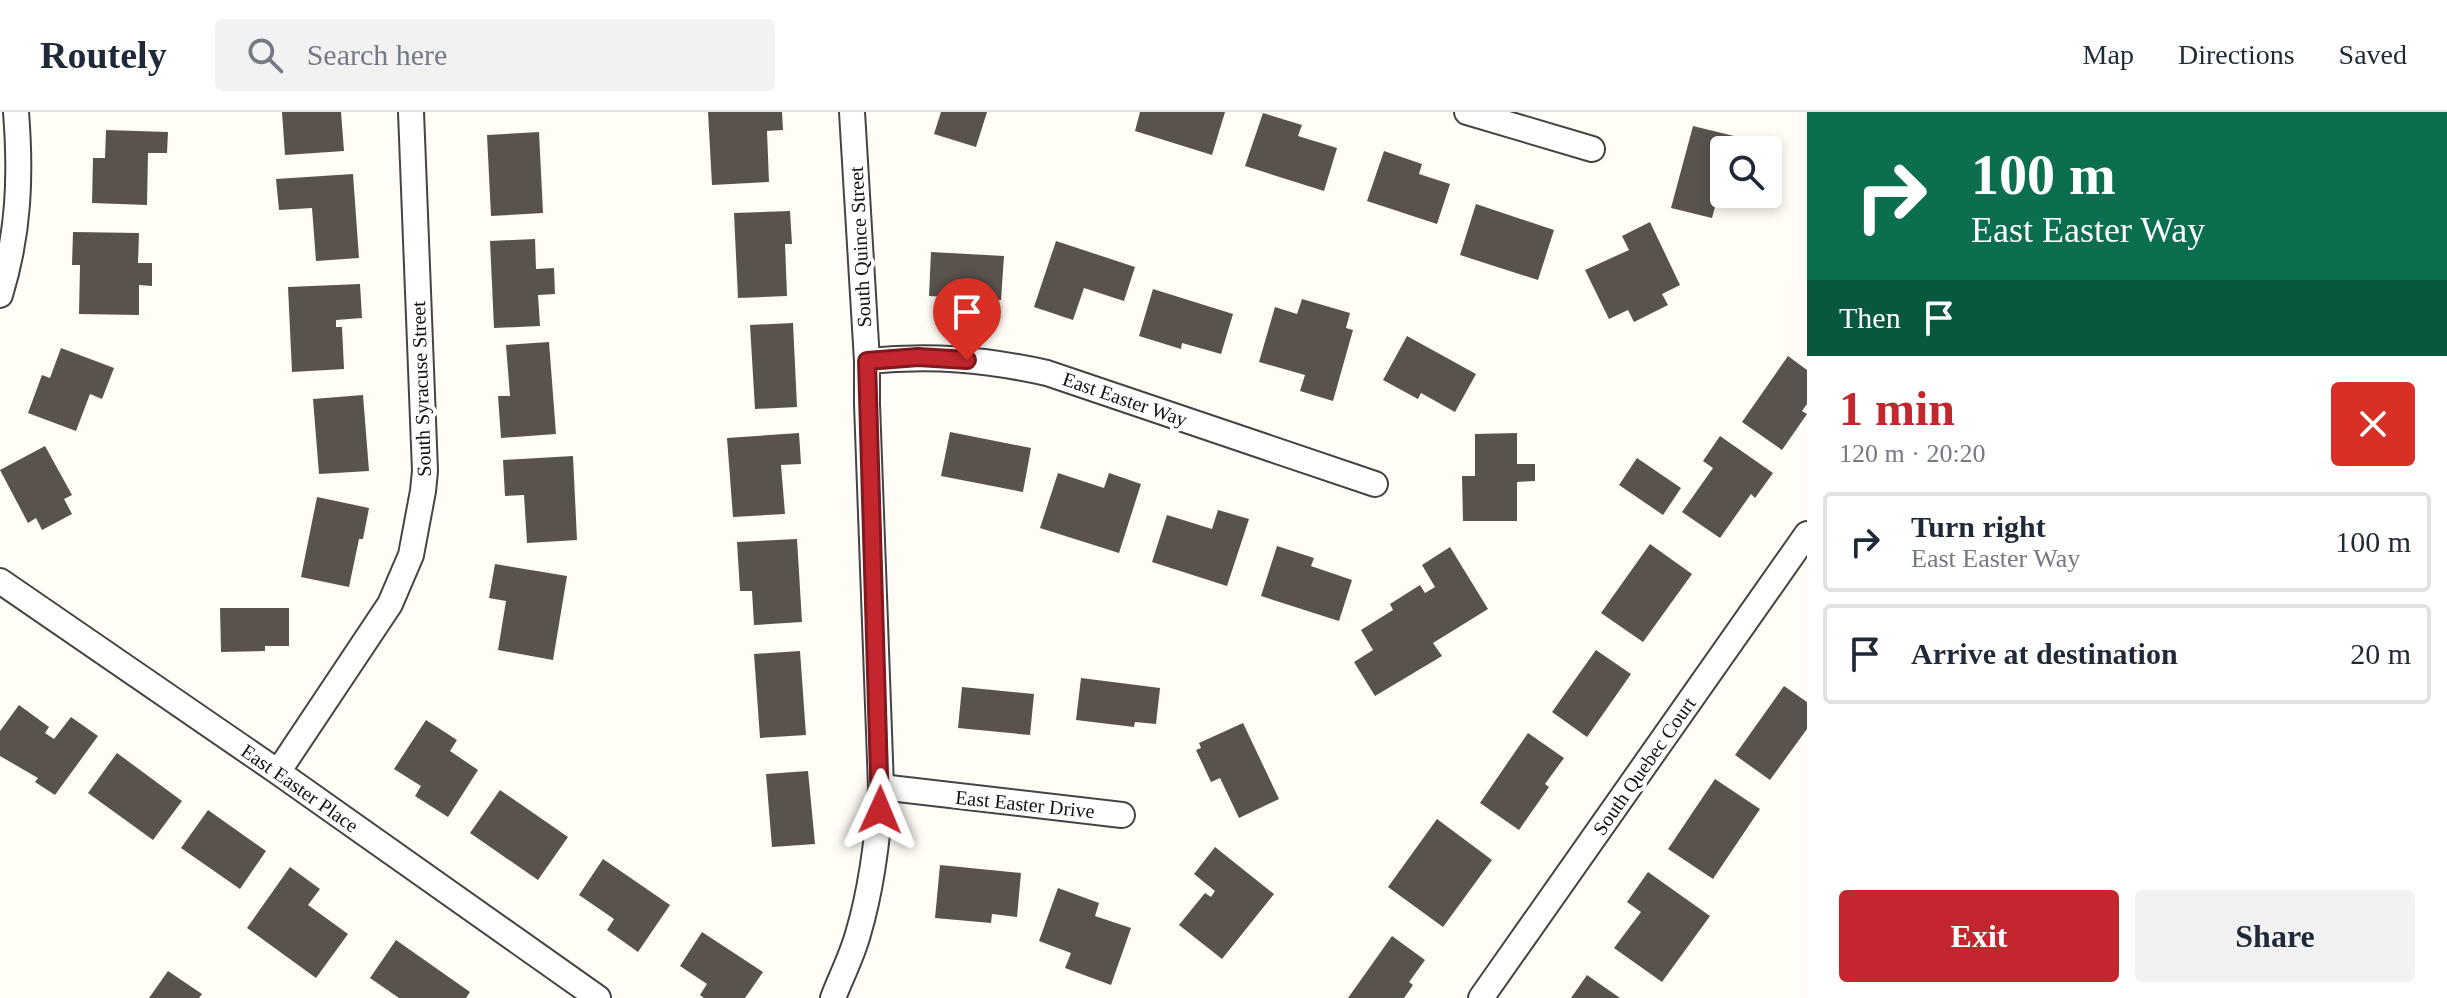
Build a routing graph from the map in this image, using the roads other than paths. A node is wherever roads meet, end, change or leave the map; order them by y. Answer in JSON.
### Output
{"nodes":[{"id":1,"x":16,"y":112,"type":"edge"},
{"id":2,"x":411,"y":112,"type":"edge"},
{"id":3,"x":852,"y":112,"type":"edge"},
{"id":4,"x":1467,"y":112,"type":"edge"},
{"id":5,"x":1592,"y":149,"type":"dead end"},
{"id":6,"x":0,"y":295,"type":"edge"},
{"id":7,"x":867,"y":361,"type":"junction"},
{"id":8,"x":1375,"y":484,"type":"dead end"},
{"id":9,"x":1807,"y":534,"type":"edge"},
{"id":10,"x":0,"y":581,"type":"edge"},
{"id":11,"x":278,"y":772,"type":"junction"},
{"id":12,"x":881,"y":787,"type":"junction"},
{"id":13,"x":1122,"y":815,"type":"dead end"},
{"id":14,"x":598,"y":998,"type":"edge"},
{"id":15,"x":833,"y":998,"type":"edge"},
{"id":16,"x":1481,"y":998,"type":"edge"}],
"edges":[{"from":1,"to":6,"type":"street"},
{"from":2,"to":11,"type":"street","name":"South Syracuse Street"},
{"from":3,"to":7,"type":"street","name":"South Quince Street"},
{"from":4,"to":5,"type":"street"},
{"from":7,"to":8,"type":"street","name":"East Easter Way"},
{"from":7,"to":12,"type":"street","name":"South Quince Street"},
{"from":9,"to":16,"type":"street","name":"South Quebec Court"},
{"from":10,"to":11,"type":"street","name":"East Easter Place"},
{"from":11,"to":14,"type":"street","name":"East Easter Place"},
{"from":12,"to":13,"type":"street","name":"East Easter Drive"},
{"from":12,"to":15,"type":"street","name":"South Quince Street"}]}
